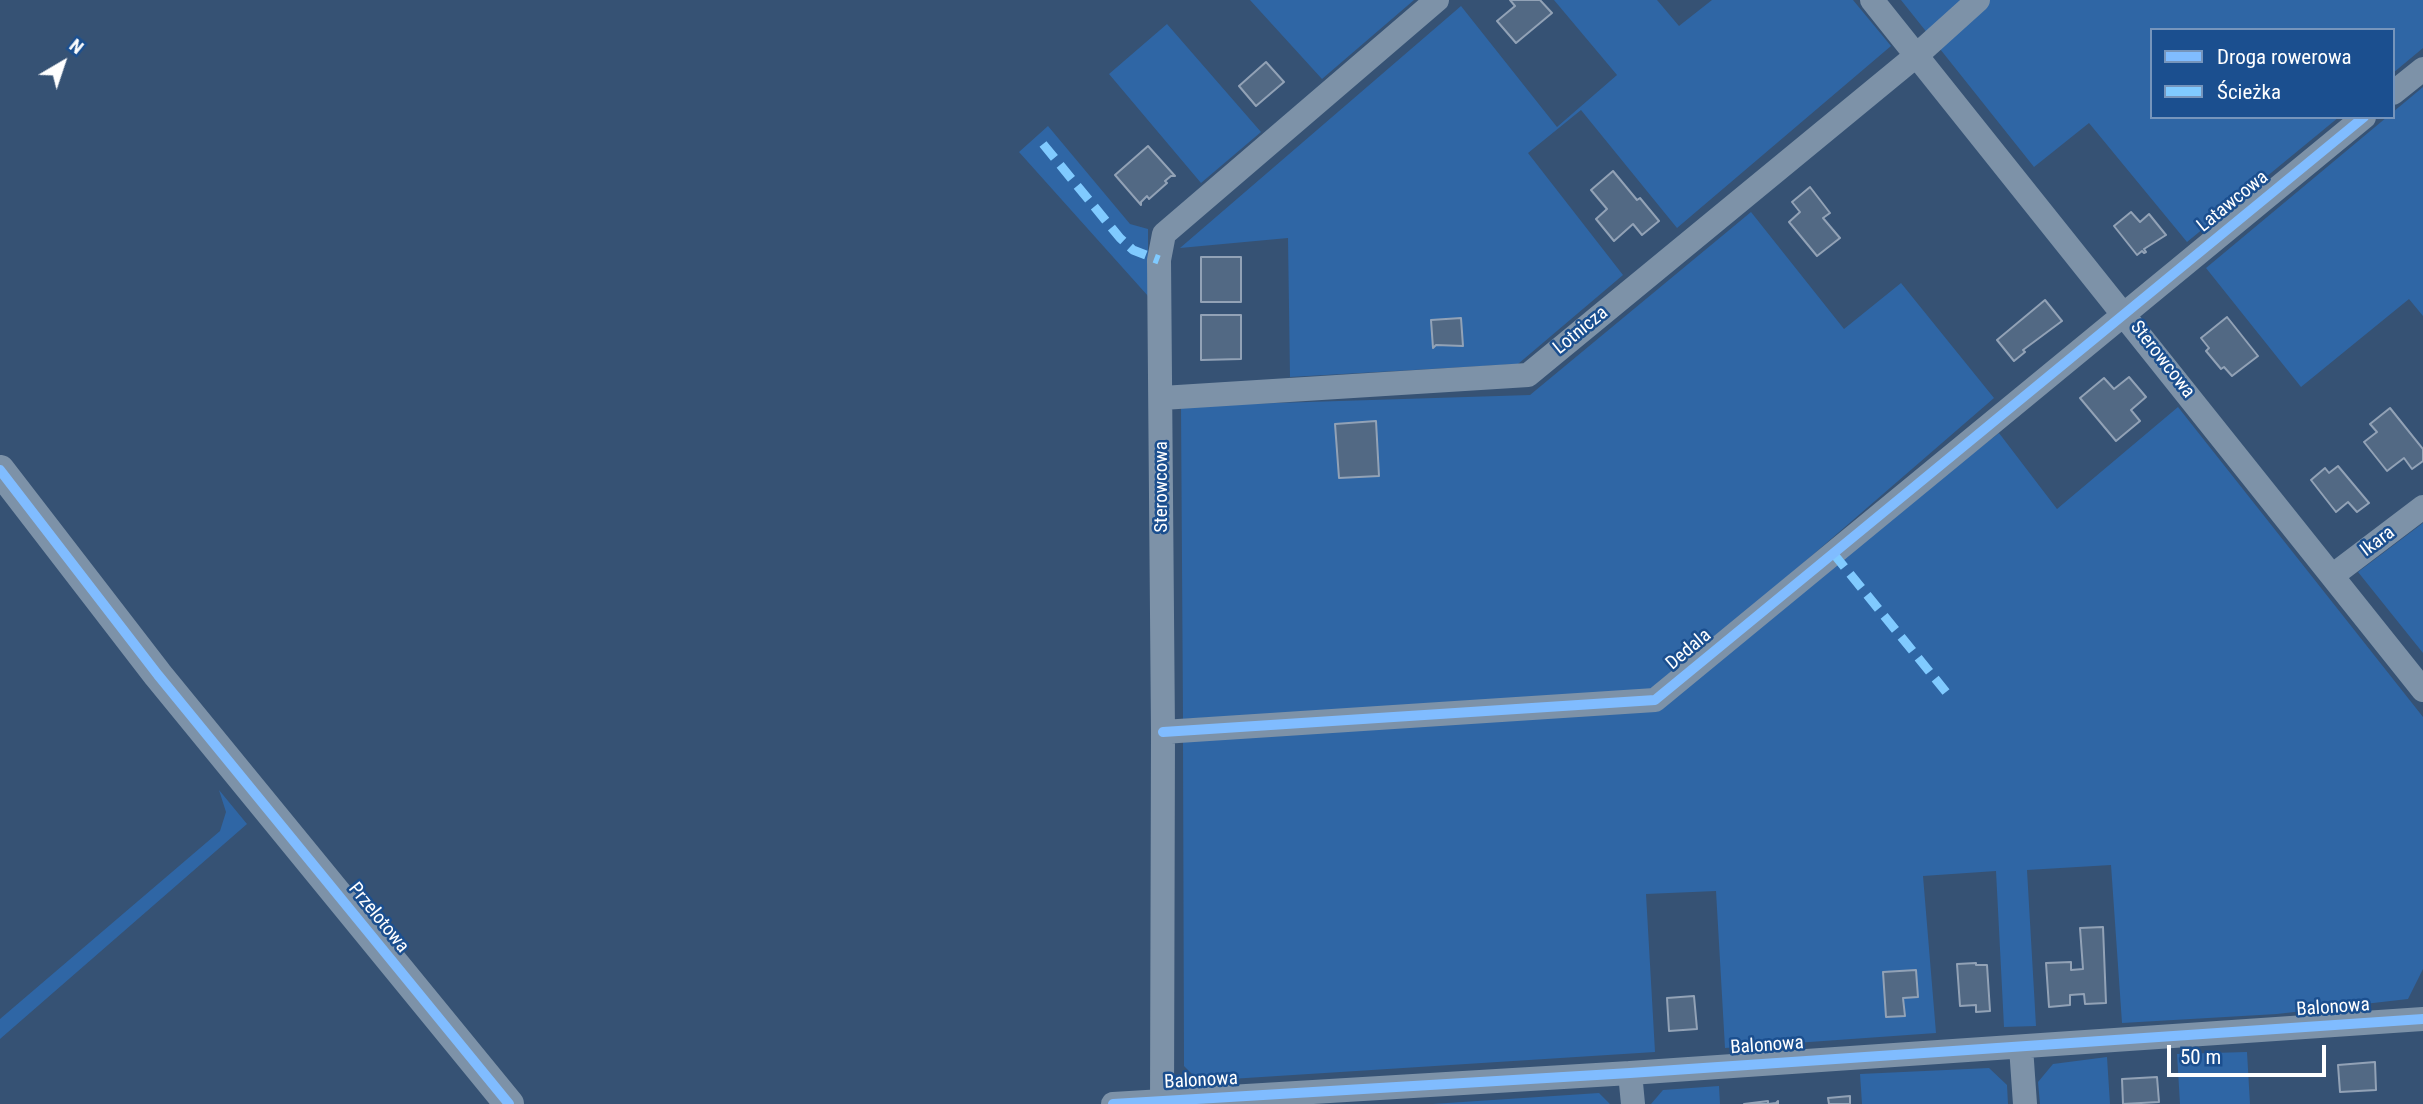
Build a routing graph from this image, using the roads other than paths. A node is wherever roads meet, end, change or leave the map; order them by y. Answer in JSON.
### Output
{"nodes":[{"id":1,"x":1437,"y":0,"type":"edge"},
{"id":2,"x":1872,"y":0,"type":"edge"},
{"id":3,"x":1978,"y":0,"type":"edge"},
{"id":4,"x":1917,"y":55,"type":"junction"},
{"id":5,"x":2423,"y":69,"type":"edge"},
{"id":6,"x":2395,"y":91,"type":"edge"},
{"id":7,"x":2362,"y":119,"type":"edge"},
{"id":8,"x":2125,"y":313,"type":"junction"},
{"id":9,"x":1162,"y":398,"type":"junction"},
{"id":10,"x":0,"y":470,"type":"edge"},
{"id":11,"x":2423,"y":507,"type":"edge"},
{"id":12,"x":2333,"y":576,"type":"junction"},
{"id":13,"x":2423,"y":690,"type":"edge"},
{"id":14,"x":1163,"y":732,"type":"junction"},
{"id":15,"x":2423,"y":1019,"type":"edge"},
{"id":16,"x":2021,"y":1047,"type":"junction"},
{"id":17,"x":1630,"y":1073,"type":"junction"},
{"id":18,"x":1162,"y":1102,"type":"edge"},
{"id":19,"x":509,"y":1104,"type":"edge"},
{"id":20,"x":1113,"y":1104,"type":"edge"},
{"id":21,"x":1633,"y":1104,"type":"edge"},
{"id":22,"x":2025,"y":1104,"type":"edge"}],
"edges":[{"from":1,"to":9,"type":"street","name":"Sterowcowa"},
{"from":2,"to":4,"type":"street","name":"Sterowcowa"},
{"from":3,"to":4,"type":"street","name":"Lotnicza"},
{"from":4,"to":8,"type":"street","name":"Sterowcowa"},
{"from":4,"to":9,"type":"street","name":"Lotnicza"},
{"from":5,"to":6,"type":"street"},
{"from":7,"to":8,"type":"street","name":"Latawcowa"},
{"from":8,"to":12,"type":"street","name":"Sterowcowa"},
{"from":8,"to":14,"type":"street","name":"Dedala"},
{"from":9,"to":14,"type":"street","name":"Sterowcowa"},
{"from":10,"to":19,"type":"street","name":"Przelotowa"},
{"from":11,"to":12,"type":"street","name":"Ikara"},
{"from":12,"to":13,"type":"street","name":"Sterowcowa"},
{"from":14,"to":18,"type":"street","name":"Sterowcowa"},
{"from":15,"to":16,"type":"street","name":"Balonowa"},
{"from":16,"to":17,"type":"street","name":"Balonowa"},
{"from":16,"to":22,"type":"street"},
{"from":17,"to":18,"type":"street","name":"Balonowa"},
{"from":17,"to":21,"type":"street"},
{"from":18,"to":20,"type":"street","name":"Balonowa"}]}
